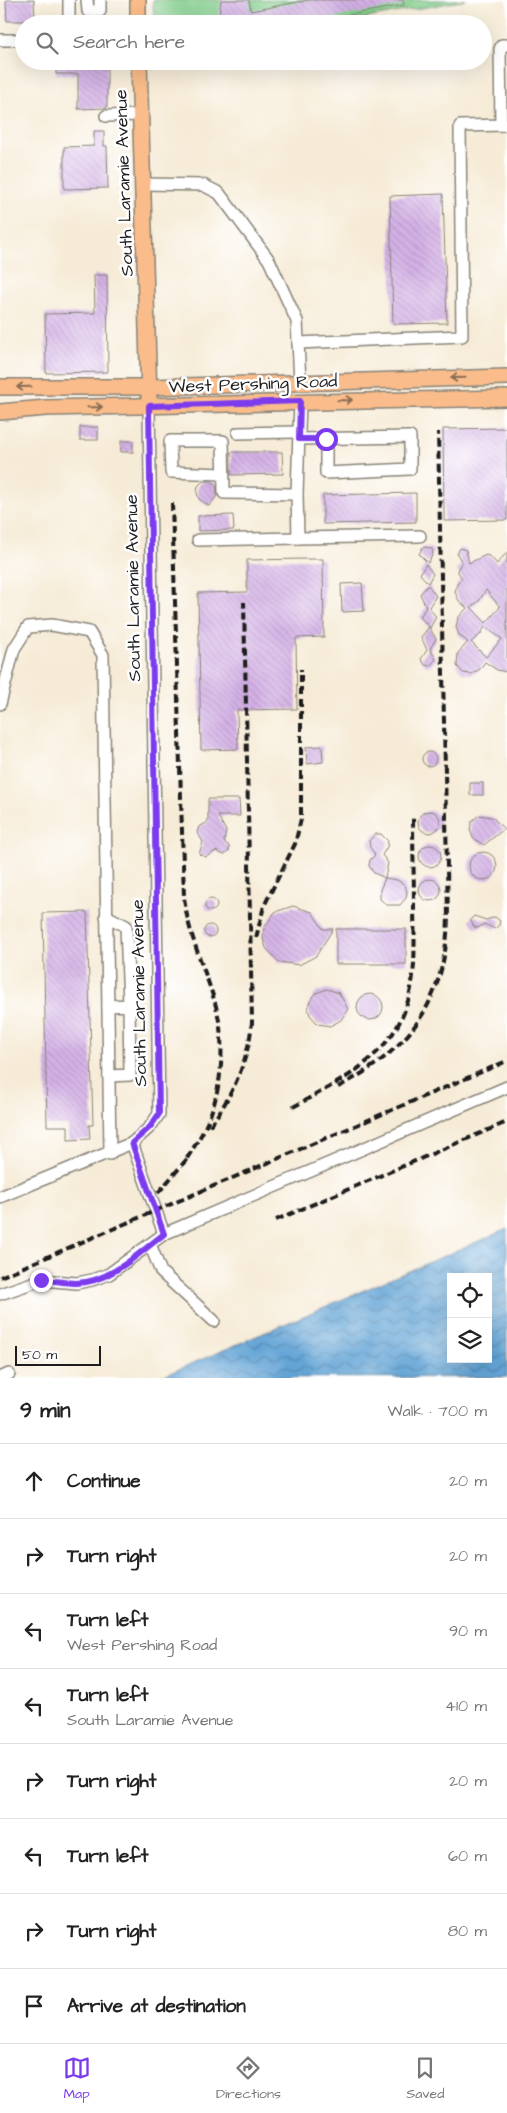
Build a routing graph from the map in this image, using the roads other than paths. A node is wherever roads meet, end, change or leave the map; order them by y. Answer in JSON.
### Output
{"nodes":[{"id":1,"x":69,"y":0,"type":"edge"},
{"id":2,"x":87,"y":0,"type":"edge"},
{"id":3,"x":100,"y":0,"type":"edge"},
{"id":4,"x":138,"y":0,"type":"edge"},
{"id":5,"x":69,"y":15,"type":"edge"},
{"id":6,"x":138,"y":15,"type":"edge"},
{"id":7,"x":0,"y":40,"type":"edge"},
{"id":8,"x":15,"y":40,"type":"edge"},
{"id":9,"x":507,"y":45,"type":"edge"},
{"id":10,"x":139,"y":70,"type":"edge"},
{"id":11,"x":141,"y":115,"type":"junction"},
{"id":12,"x":106,"y":116,"type":"dead end"},
{"id":13,"x":504,"y":125,"type":"edge"},
{"id":14,"x":143,"y":184,"type":"junction"},
{"id":15,"x":298,"y":343,"type":"junction"},
{"id":16,"x":507,"y":377,"type":"edge"},
{"id":17,"x":300,"y":382,"type":"junction"},
{"id":18,"x":0,"y":387,"type":"edge"},
{"id":19,"x":148,"y":387,"type":"junction"},
{"id":20,"x":507,"y":398,"type":"edge"},
{"id":21,"x":300,"y":401,"type":"junction"},
{"id":22,"x":149,"y":406,"type":"junction"},
{"id":23,"x":0,"y":412,"type":"edge"},
{"id":24,"x":238,"y":433,"type":"dead end"},
{"id":25,"x":299,"y":435,"type":"junction"},
{"id":26,"x":326,"y":439,"type":"junction"},
{"id":27,"x":224,"y":474,"type":"junction"},
{"id":28,"x":297,"y":494,"type":"junction"},
{"id":29,"x":420,"y":536,"type":"dead end"},
{"id":30,"x":298,"y":538,"type":"junction"},
{"id":31,"x":198,"y":540,"type":"dead end"},
{"id":32,"x":0,"y":704,"type":"edge"},
{"id":33,"x":106,"y":916,"type":"junction"},
{"id":34,"x":129,"y":1005,"type":"junction"},
{"id":35,"x":108,"y":1006,"type":"junction"},
{"id":36,"x":109,"y":1076,"type":"junction"},
{"id":37,"x":507,"y":1087,"type":"edge"},
{"id":38,"x":132,"y":1143,"type":"junction"},
{"id":39,"x":110,"y":1154,"type":"junction"},
{"id":40,"x":0,"y":1197,"type":"edge"},
{"id":41,"x":164,"y":1234,"type":"junction"},
{"id":42,"x":150,"y":1244,"type":"junction"},
{"id":43,"x":0,"y":1294,"type":"edge"},
{"id":44,"x":214,"y":1321,"type":"dead end"}],
"edges":[{"from":1,"to":5,"type":"street"},
{"from":2,"to":3,"type":"street"},
{"from":4,"to":6,"type":"main road"},
{"from":7,"to":8,"type":"street"},
{"from":9,"to":13,"type":"street"},
{"from":10,"to":11,"type":"main road","name":"South Laramie Avenue"},
{"from":11,"to":12,"type":"street"},
{"from":11,"to":14,"type":"main road","name":"South Laramie Avenue"},
{"from":13,"to":15,"type":"street"},
{"from":14,"to":15,"type":"street"},
{"from":14,"to":19,"type":"main road","name":"South Laramie Avenue"},
{"from":15,"to":17,"type":"street"},
{"from":16,"to":17,"type":"main road","name":"West Pershing Road","one_way":true},
{"from":17,"to":19,"type":"main road","name":"West Pershing Road"},
{"from":17,"to":21,"type":"main road"},
{"from":19,"to":18,"type":"main road","name":"West Pershing Road","one_way":true},
{"from":19,"to":22,"type":"main road","name":"South Laramie Avenue"},
{"from":21,"to":20,"type":"main road","name":"West Pershing Road","one_way":true},
{"from":21,"to":22,"type":"main road","name":"West Pershing Road"},
{"from":21,"to":25,"type":"street"},
{"from":23,"to":22,"type":"main road","name":"West Pershing Road","one_way":true},
{"from":22,"to":38,"type":"street","name":"South Laramie Avenue"},
{"from":24,"to":25,"type":"street"},
{"from":25,"to":26,"type":"street"},
{"from":25,"to":28,"type":"street"},
{"from":26,"to":26,"type":"street"},
{"from":27,"to":27,"type":"street"},
{"from":27,"to":28,"type":"street"},
{"from":28,"to":30,"type":"street"},
{"from":29,"to":30,"type":"street"},
{"from":30,"to":31,"type":"street"},
{"from":32,"to":33,"type":"street"},
{"from":33,"to":34,"type":"street"},
{"from":33,"to":35,"type":"street"},
{"from":34,"to":35,"type":"street"},
{"from":34,"to":36,"type":"street"},
{"from":35,"to":36,"type":"street"},
{"from":36,"to":39,"type":"street"},
{"from":37,"to":41,"type":"street"},
{"from":38,"to":39,"type":"street"},
{"from":38,"to":41,"type":"street"},
{"from":39,"to":40,"type":"street"},
{"from":41,"to":42,"type":"street"},
{"from":42,"to":43,"type":"street"},
{"from":42,"to":44,"type":"street"}]}
